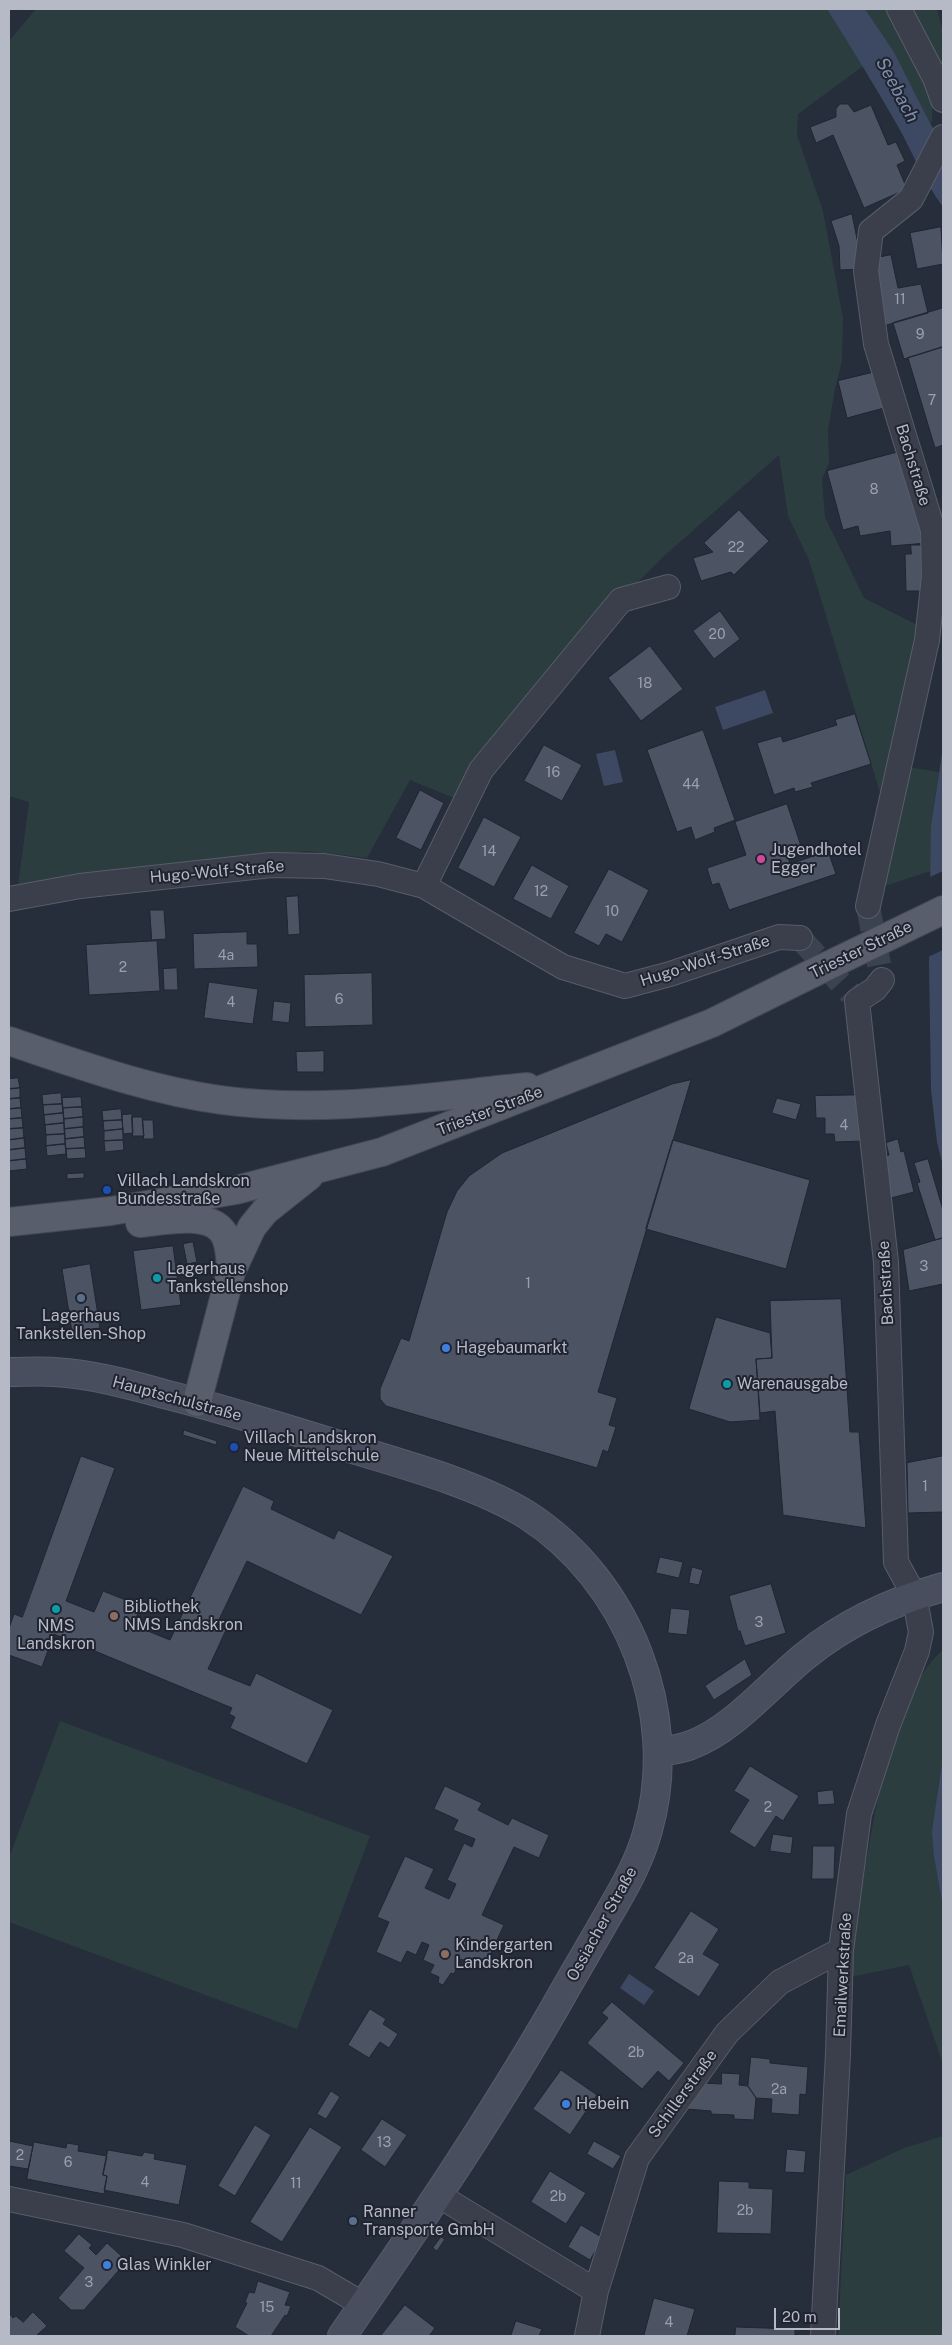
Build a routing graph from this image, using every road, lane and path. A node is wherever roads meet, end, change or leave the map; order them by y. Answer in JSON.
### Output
{"nodes":[{"id":1,"x":899,"y":9,"type":"edge"},
{"id":2,"x":943,"y":100,"type":"edge"},
{"id":3,"x":943,"y":137,"type":"edge"},
{"id":4,"x":668,"y":587,"type":"dead end"},
{"id":5,"x":424,"y":886,"type":"junction"},
{"id":6,"x":9,"y":899,"type":"edge"},
{"id":7,"x":868,"y":906,"type":"tunnel mouth"},
{"id":8,"x":943,"y":910,"type":"edge"},
{"id":9,"x":800,"y":938,"type":"dead end"},
{"id":10,"x":882,"y":980,"type":"dead end"},
{"id":11,"x":9,"y":1041,"type":"edge"},
{"id":12,"x":561,"y":1083,"type":"junction"},
{"id":13,"x":316,"y":1171,"type":"junction"},
{"id":14,"x":98,"y":1212,"type":"junction"},
{"id":15,"x":9,"y":1222,"type":"edge"},
{"id":16,"x":231,"y":1272,"type":"junction"},
{"id":17,"x":9,"y":1372,"type":"edge"},
{"id":18,"x":197,"y":1402,"type":"junction"},
{"id":19,"x":943,"y":1587,"type":"edge"},
{"id":20,"x":914,"y":1595,"type":"junction"},
{"id":21,"x":658,"y":1753,"type":"junction"},
{"id":22,"x":841,"y":1950,"type":"junction"},
{"id":23,"x":438,"y":2195,"type":"junction"},
{"id":24,"x":9,"y":2199,"type":"edge"},
{"id":25,"x":596,"y":2291,"type":"junction"},
{"id":26,"x":364,"y":2305,"type":"junction"},
{"id":27,"x":342,"y":2336,"type":"edge"},
{"id":28,"x":587,"y":2336,"type":"edge"},
{"id":29,"x":823,"y":2336,"type":"edge"}],
"edges":[{"from":1,"to":2,"type":"street"},
{"from":3,"to":7,"type":"street","name":"Bachstraße"},
{"from":4,"to":5,"type":"street"},
{"from":5,"to":6,"type":"street","name":"Hugo-Wolf-Straße"},
{"from":5,"to":9,"type":"street","name":"Hugo-Wolf-Straße"},
{"from":8,"to":12,"type":"main road","name":"Triester Straße","bridge":true},
{"from":10,"to":20,"type":"street","name":"Bachstraße"},
{"from":11,"to":12,"type":"main road"},
{"from":12,"to":13,"type":"main road","name":"Triester Straße"},
{"from":13,"to":14,"type":"main road","name":"Triester Straße"},
{"from":13,"to":16,"type":"main road"},
{"from":14,"to":15,"type":"main road","name":"Triester Straße"},
{"from":14,"to":16,"type":"main road"},
{"from":16,"to":18,"type":"main road"},
{"from":17,"to":18,"type":"main road","name":"Hauptschulstraße"},
{"from":18,"to":21,"type":"main road","name":"Hauptschulstraße"},
{"from":19,"to":20,"type":"main road"},
{"from":20,"to":21,"type":"main road"},
{"from":20,"to":22,"type":"street","name":"Emailwerkstraße"},
{"from":21,"to":23,"type":"main road","name":"Ossiacher Straße"},
{"from":22,"to":25,"type":"street","name":"Schillerstraße"},
{"from":22,"to":29,"type":"street","name":"Emailwerkstraße"},
{"from":23,"to":25,"type":"street"},
{"from":23,"to":26,"type":"main road","name":"Ossiacher Straße"},
{"from":24,"to":26,"type":"street"},
{"from":25,"to":28,"type":"street","name":"Schillerstraße"},
{"from":26,"to":27,"type":"main road","name":"Ossiacher Straße"}]}
